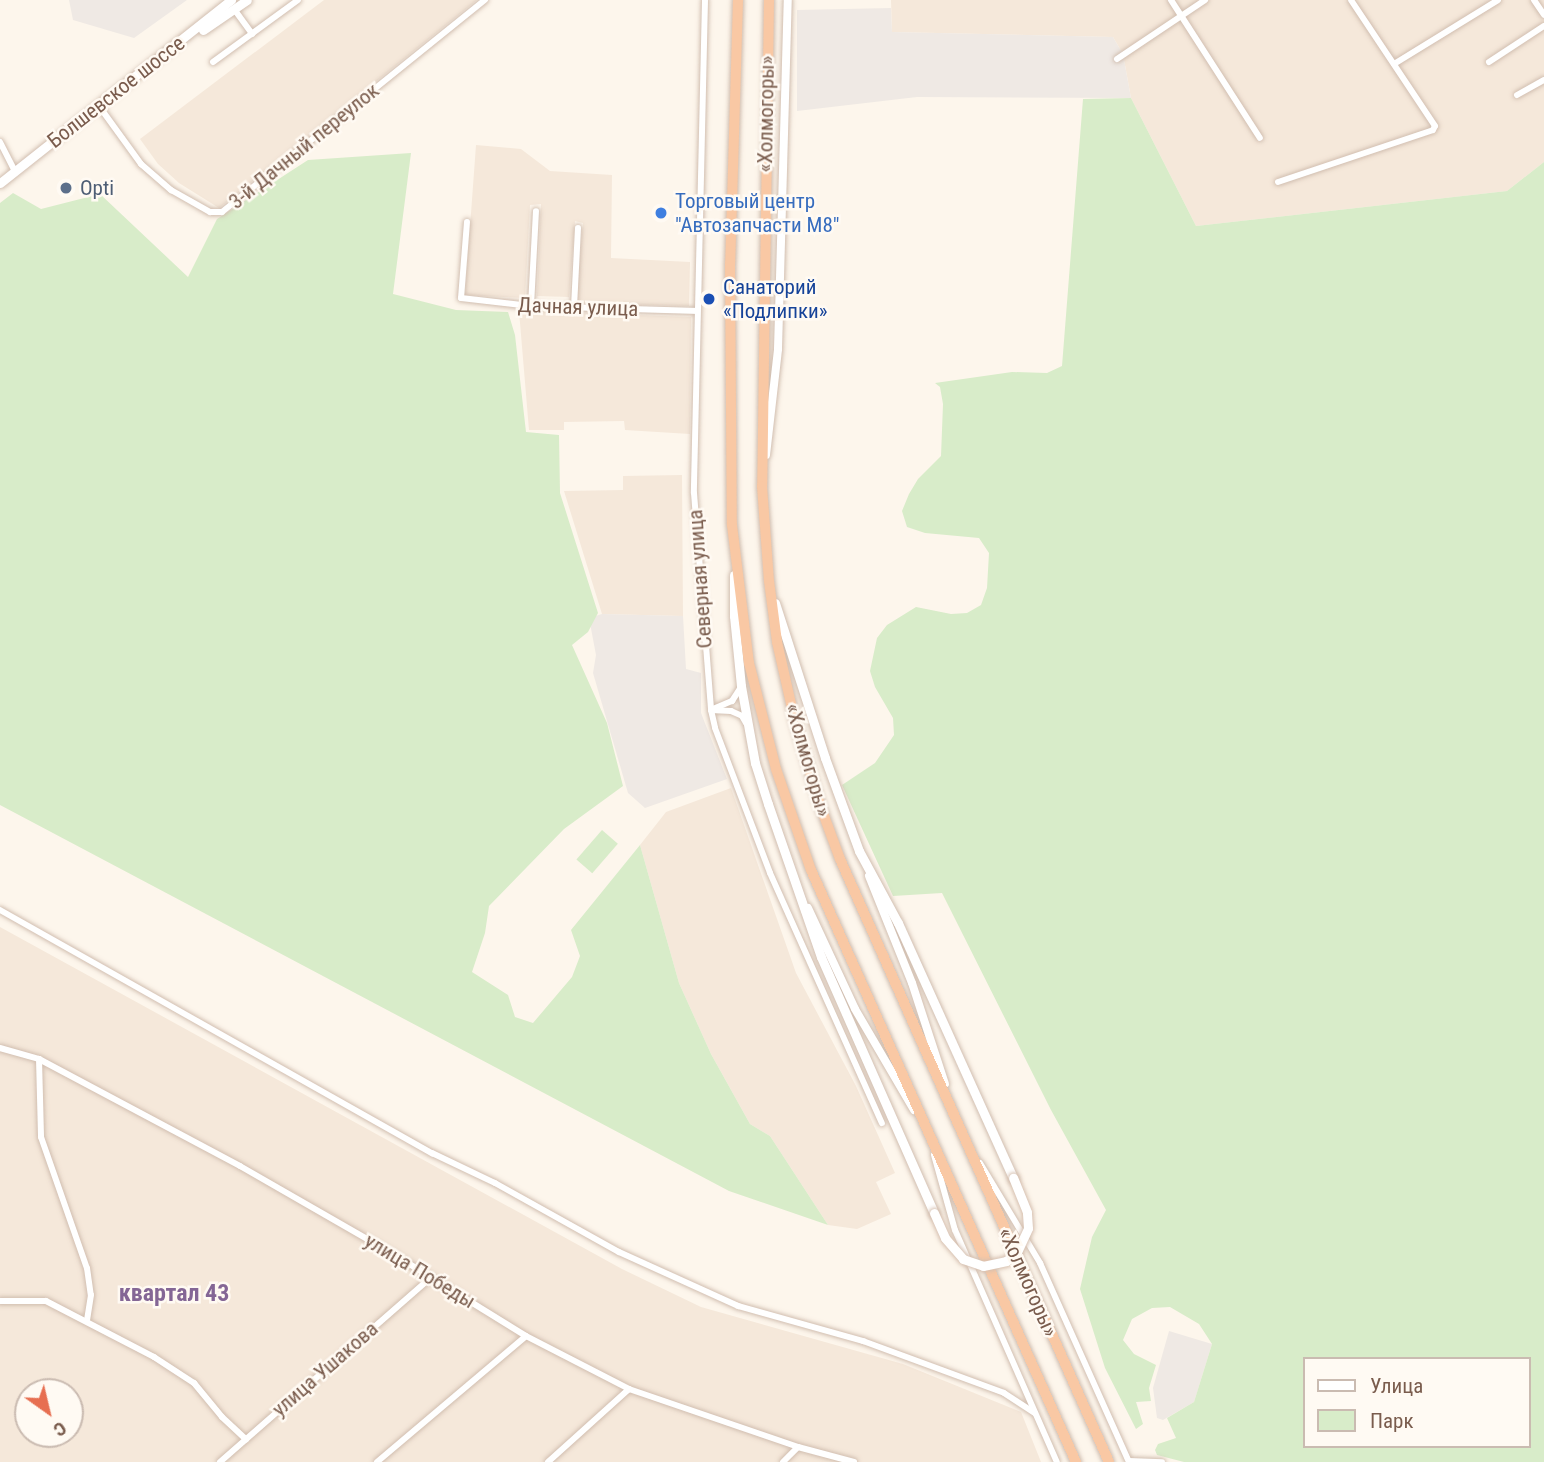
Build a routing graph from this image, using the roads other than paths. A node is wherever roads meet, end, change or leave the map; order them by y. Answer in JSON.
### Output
{"nodes":[{"id":1,"x":247,"y":0,"type":"edge"},
{"id":2,"x":298,"y":0,"type":"edge"},
{"id":3,"x":485,"y":0,"type":"edge"},
{"id":4,"x":705,"y":0,"type":"edge"},
{"id":5,"x":738,"y":0,"type":"edge"},
{"id":6,"x":769,"y":0,"type":"edge"},
{"id":7,"x":788,"y":0,"type":"edge"},
{"id":8,"x":1171,"y":0,"type":"edge"},
{"id":9,"x":1205,"y":0,"type":"edge"},
{"id":10,"x":1351,"y":0,"type":"edge"},
{"id":11,"x":1498,"y":0,"type":"edge"},
{"id":12,"x":1534,"y":0,"type":"edge"},
{"id":13,"x":233,"y":5,"type":"edge"},
{"id":14,"x":1544,"y":15,"type":"edge"},
{"id":15,"x":1181,"y":16,"type":"junction"},
{"id":16,"x":1544,"y":26,"type":"edge"},
{"id":17,"x":252,"y":34,"type":"junction"},
{"id":18,"x":1117,"y":59,"type":"dead end"},
{"id":19,"x":213,"y":62,"type":"dead end"},
{"id":20,"x":1489,"y":62,"type":"dead end"},
{"id":21,"x":1394,"y":64,"type":"junction"},
{"id":22,"x":1544,"y":79,"type":"edge"},
{"id":23,"x":1517,"y":95,"type":"dead end"},
{"id":24,"x":99,"y":106,"type":"junction"},
{"id":25,"x":1259,"y":138,"type":"dead end"},
{"id":26,"x":0,"y":142,"type":"edge"},
{"id":27,"x":15,"y":171,"type":"junction"},
{"id":28,"x":1278,"y":182,"type":"dead end"},
{"id":29,"x":0,"y":183,"type":"edge"},
{"id":30,"x":536,"y":211,"type":"dead end"},
{"id":31,"x":467,"y":222,"type":"dead end"},
{"id":32,"x":578,"y":228,"type":"dead end"},
{"id":33,"x":531,"y":306,"type":"junction"},
{"id":34,"x":574,"y":307,"type":"junction"},
{"id":35,"x":696,"y":311,"type":"junction"},
{"id":36,"x":762,"y":486,"type":"junction"},
{"id":37,"x":734,"y":555,"type":"junction"},
{"id":38,"x":769,"y":581,"type":"junction"},
{"id":39,"x":741,"y":686,"type":"junction"},
{"id":40,"x":711,"y":709,"type":"junction"},
{"id":41,"x":748,"y":727,"type":"junction"},
{"id":42,"x":859,"y":851,"type":"junction"},
{"id":43,"x":797,"y":886,"type":"junction"},
{"id":44,"x":0,"y":910,"type":"edge"},
{"id":45,"x":0,"y":1048,"type":"edge"},
{"id":46,"x":38,"y":1059,"type":"junction"},
{"id":47,"x":952,"y":1111,"type":"junction"},
{"id":48,"x":882,"y":1123,"type":"dead end"},
{"id":49,"x":922,"y":1123,"type":"junction"},
{"id":50,"x":960,"y":1130,"type":"junction"},
{"id":51,"x":929,"y":1139,"type":"junction"},
{"id":52,"x":431,"y":1277,"type":"junction"},
{"id":53,"x":0,"y":1301,"type":"edge"},
{"id":54,"x":87,"y":1320,"type":"junction"},
{"id":55,"x":526,"y":1336,"type":"junction"},
{"id":56,"x":1018,"y":1378,"type":"junction"},
{"id":57,"x":629,"y":1389,"type":"junction"},
{"id":58,"x":1004,"y":1393,"type":"junction"},
{"id":59,"x":1035,"y":1413,"type":"junction"},
{"id":60,"x":246,"y":1439,"type":"junction"},
{"id":61,"x":798,"y":1447,"type":"junction"},
{"id":62,"x":1055,"y":1461,"type":"edge"},
{"id":63,"x":220,"y":1462,"type":"edge"},
{"id":64,"x":377,"y":1462,"type":"edge"},
{"id":65,"x":548,"y":1462,"type":"edge"},
{"id":66,"x":783,"y":1462,"type":"edge"},
{"id":67,"x":854,"y":1462,"type":"edge"},
{"id":68,"x":1076,"y":1462,"type":"edge"},
{"id":69,"x":1109,"y":1462,"type":"edge"},
{"id":70,"x":1129,"y":1462,"type":"edge"},
{"id":71,"x":1162,"y":1462,"type":"edge"}],
"edges":[{"from":1,"to":13,"type":"main road","name":"Болшевское шоссе"},
{"from":2,"to":17,"type":"street"},
{"from":3,"to":24,"type":"street","name":"3-й Дачный переулок"},
{"from":4,"to":35,"type":"street","name":"Северная улица"},
{"from":5,"to":37,"type":"highway","name":"«Холмогоры»"},
{"from":6,"to":36,"type":"highway","name":"«Холмогоры»"},
{"from":7,"to":36,"type":"street"},
{"from":8,"to":15,"type":"street"},
{"from":9,"to":15,"type":"street"},
{"from":10,"to":21,"type":"street"},
{"from":11,"to":21,"type":"street"},
{"from":12,"to":14,"type":"street"},
{"from":13,"to":17,"type":"street"},
{"from":13,"to":24,"type":"main road","name":"Болшевское шоссе"},
{"from":15,"to":18,"type":"street"},
{"from":15,"to":25,"type":"street"},
{"from":16,"to":20,"type":"street"},
{"from":17,"to":19,"type":"street"},
{"from":21,"to":28,"type":"street"},
{"from":22,"to":23,"type":"street"},
{"from":24,"to":27,"type":"main road","name":"Болшевское шоссе"},
{"from":26,"to":27,"type":"street"},
{"from":27,"to":29,"type":"main road","name":"Болшевское шоссе"},
{"from":30,"to":33,"type":"street"},
{"from":31,"to":33,"type":"street","name":"Дачная улица"},
{"from":32,"to":34,"type":"street"},
{"from":33,"to":34,"type":"street","name":"Дачная улица"},
{"from":34,"to":35,"type":"street","name":"Дачная улица"},
{"from":35,"to":40,"type":"street","name":"Северная улица"},
{"from":36,"to":38,"type":"highway","name":"«Холмогоры»"},
{"from":37,"to":39,"type":"main road"},
{"from":37,"to":49,"type":"highway","name":"«Холмогоры»"},
{"from":38,"to":42,"type":"main road"},
{"from":38,"to":47,"type":"highway","name":"«Холмогоры»"},
{"from":39,"to":40,"type":"street"},
{"from":39,"to":41,"type":"main road"},
{"from":40,"to":41,"type":"street"},
{"from":40,"to":48,"type":"street","name":"Северная улица"},
{"from":41,"to":43,"type":"main road"},
{"from":42,"to":43,"type":"main road","bridge":true},
{"from":42,"to":47,"type":"street"},
{"from":43,"to":49,"type":"street"},
{"from":44,"to":58,"type":"street"},
{"from":45,"to":46,"type":"street","name":"улица Победы"},
{"from":46,"to":52,"type":"street","name":"улица Победы"},
{"from":46,"to":54,"type":"street"},
{"from":47,"to":50,"type":"highway","name":"«Холмогоры»"},
{"from":49,"to":51,"type":"highway","name":"«Холмогоры»"},
{"from":50,"to":69,"type":"highway","name":"«Холмогоры»"},
{"from":50,"to":70,"type":"street"},
{"from":51,"to":56,"type":"street"},
{"from":51,"to":68,"type":"highway","name":"«Холмогоры»"},
{"from":52,"to":55,"type":"street","name":"улица Победы"},
{"from":52,"to":60,"type":"street","name":"улица Ушакова"},
{"from":53,"to":54,"type":"street"},
{"from":54,"to":60,"type":"street"},
{"from":55,"to":57,"type":"street","name":"улица Победы"},
{"from":55,"to":64,"type":"street"},
{"from":56,"to":58,"type":"street"},
{"from":56,"to":59,"type":"street"},
{"from":57,"to":61,"type":"street","name":"улица Победы"},
{"from":57,"to":65,"type":"street"},
{"from":58,"to":59,"type":"street"},
{"from":59,"to":62,"type":"street"},
{"from":60,"to":63,"type":"street","name":"улица Ушакова"},
{"from":61,"to":66,"type":"street"},
{"from":61,"to":67,"type":"street","name":"улица Победы"},
{"from":70,"to":71,"type":"street"}]}
